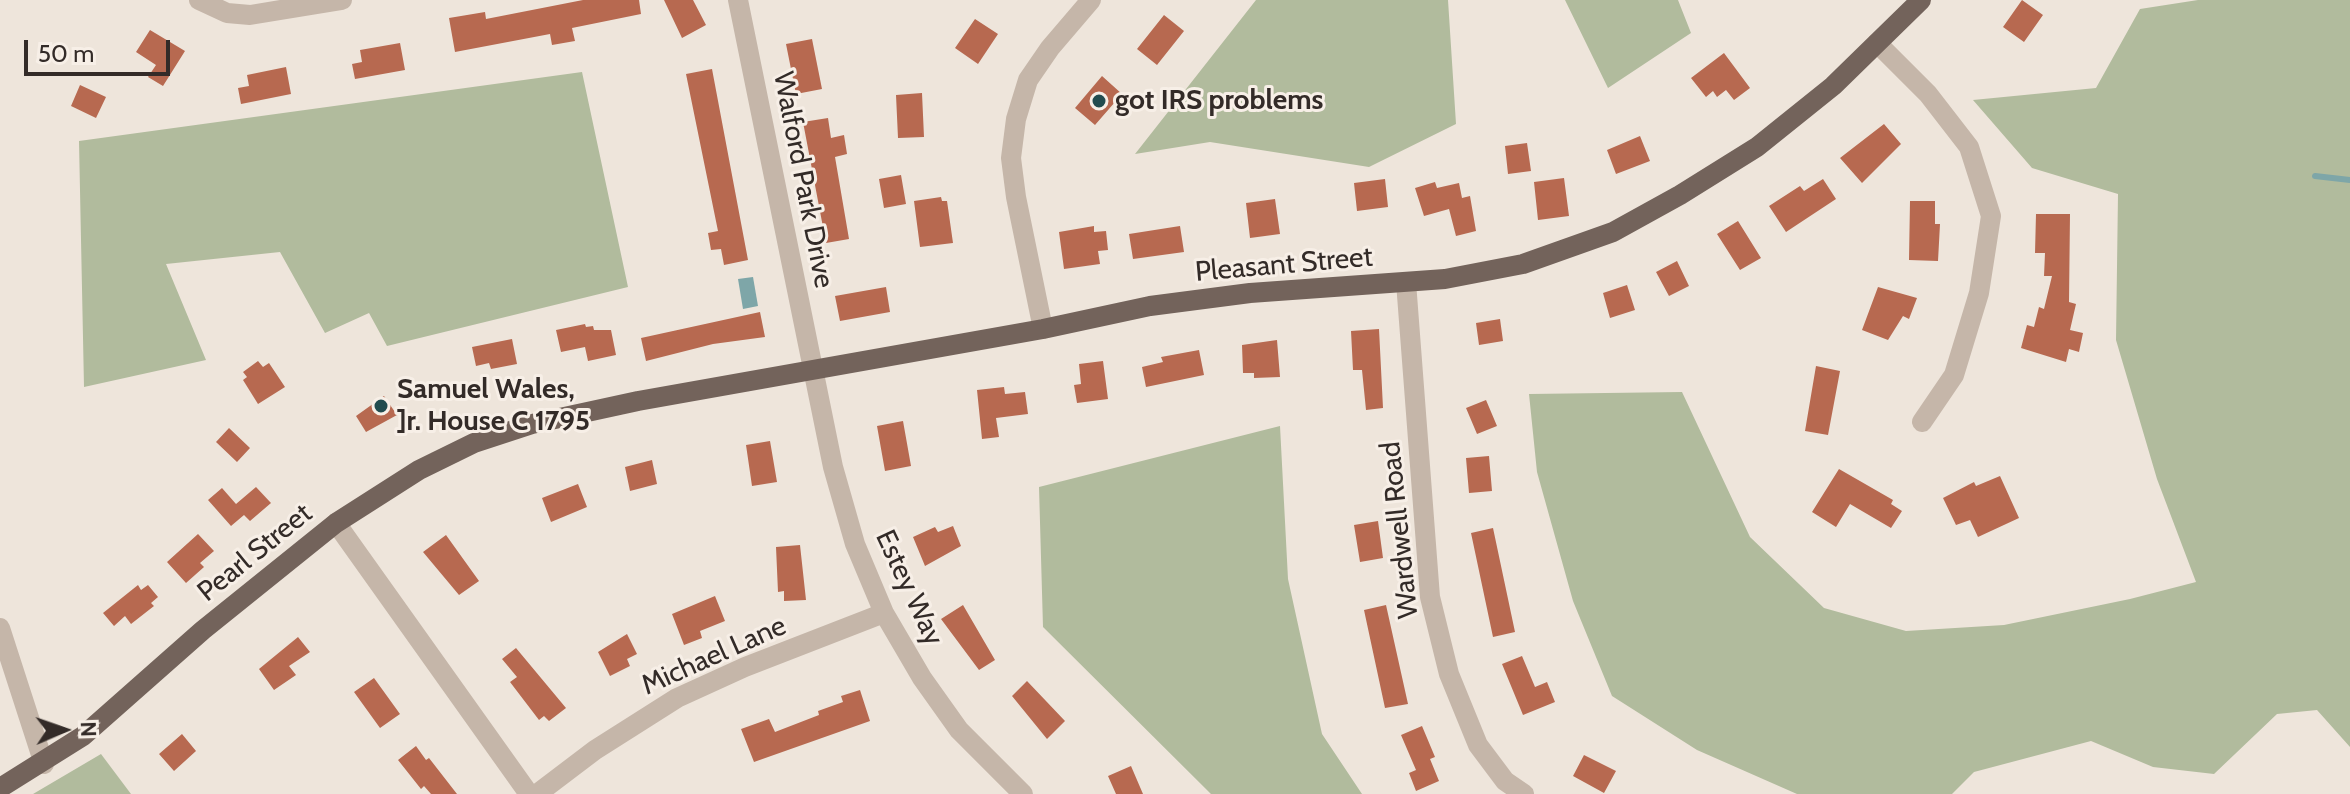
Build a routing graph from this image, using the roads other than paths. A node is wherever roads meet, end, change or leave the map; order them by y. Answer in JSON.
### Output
{"nodes":[{"id":1,"x":199,"y":0,"type":"edge"},
{"id":2,"x":342,"y":0,"type":"edge"},
{"id":3,"x":738,"y":0,"type":"edge"},
{"id":4,"x":1091,"y":0,"type":"edge"},
{"id":5,"x":1921,"y":0,"type":"edge"},
{"id":6,"x":1877,"y":43,"type":"junction"},
{"id":7,"x":1406,"y":282,"type":"junction"},
{"id":8,"x":1043,"y":329,"type":"junction"},
{"id":9,"x":813,"y":371,"type":"junction"},
{"id":10,"x":576,"y":415,"type":"joint"},
{"id":11,"x":1922,"y":422,"type":"dead end"},
{"id":12,"x":336,"y":523,"type":"junction"},
{"id":13,"x":884,"y":613,"type":"junction"},
{"id":14,"x":0,"y":628,"type":"edge"},
{"id":15,"x":44,"y":764,"type":"junction"},
{"id":16,"x":0,"y":788,"type":"edge"},
{"id":17,"x":529,"y":794,"type":"edge"},
{"id":18,"x":537,"y":794,"type":"edge"},
{"id":19,"x":1023,"y":794,"type":"edge"},
{"id":20,"x":1524,"y":794,"type":"edge"}],
"edges":[{"from":1,"to":2,"type":"street"},
{"from":3,"to":9,"type":"street","name":"Walford Park Drive"},
{"from":4,"to":8,"type":"street"},
{"from":5,"to":6,"type":"main road","name":"Pleasant Street"},
{"from":6,"to":7,"type":"main road","name":"Pleasant Street"},
{"from":6,"to":11,"type":"street"},
{"from":7,"to":8,"type":"main road","name":"Pleasant Street"},
{"from":7,"to":20,"type":"street","name":"Wardwell Road"},
{"from":8,"to":9,"type":"main road","name":"Pleasant Street"},
{"from":9,"to":10,"type":"main road","name":"Pleasant Street"},
{"from":9,"to":13,"type":"street","name":"Estey Way"},
{"from":10,"to":12,"type":"main road","name":"Pearl Street"},
{"from":12,"to":15,"type":"main road","name":"Pearl Street"},
{"from":12,"to":17,"type":"street"},
{"from":13,"to":18,"type":"street","name":"Michael Lane"},
{"from":13,"to":19,"type":"street","name":"Estey Way"},
{"from":14,"to":15,"type":"street"},
{"from":15,"to":16,"type":"main road","name":"Pearl Street"}]}
